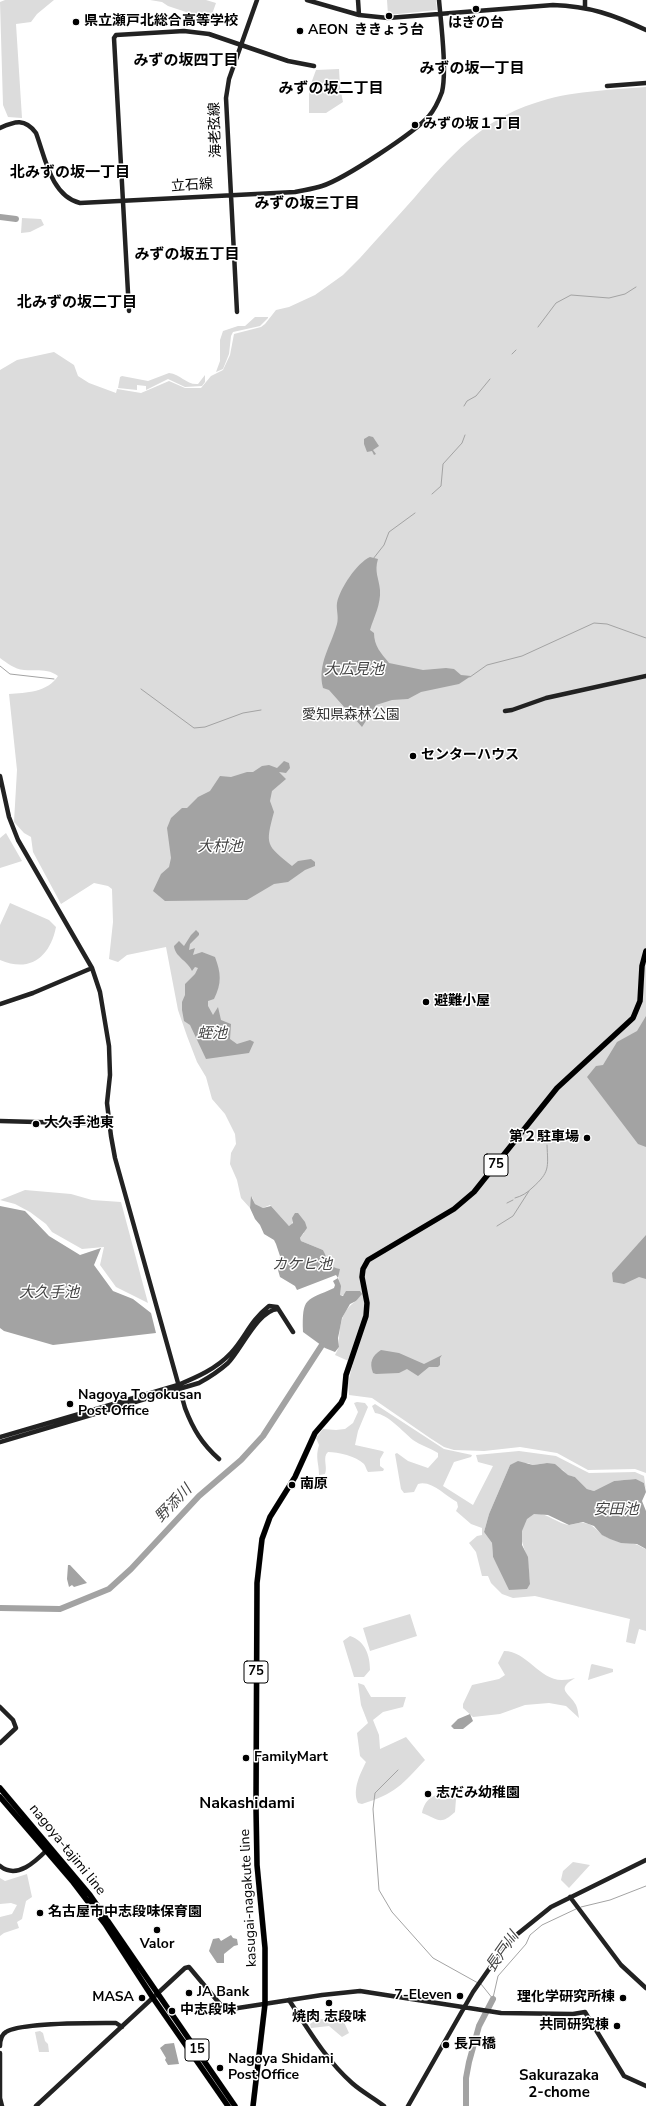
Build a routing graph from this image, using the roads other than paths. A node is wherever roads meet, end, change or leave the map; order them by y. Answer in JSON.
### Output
{"nodes":[{"id":1,"x":257,"y":0,"type":"edge"},
{"id":2,"x":307,"y":0,"type":"edge"},
{"id":3,"x":358,"y":0,"type":"edge"},
{"id":4,"x":439,"y":0,"type":"edge"},
{"id":5,"x":585,"y":0,"type":"edge"},
{"id":6,"x":585,"y":8,"type":"junction"},
{"id":7,"x":359,"y":15,"type":"junction"},
{"id":8,"x":440,"y":15,"type":"junction"},
{"id":9,"x":646,"y":30,"type":"edge"},
{"id":10,"x":241,"y":45,"type":"junction"},
{"id":11,"x":314,"y":66,"type":"dead end"},
{"id":12,"x":646,"y":83,"type":"edge"},
{"id":13,"x":607,"y":86,"type":"dead end"},
{"id":14,"x":0,"y":128,"type":"edge"},
{"id":15,"x":230,"y":195,"type":"junction"},
{"id":16,"x":123,"y":201,"type":"junction"},
{"id":17,"x":129,"y":310,"type":"dead end"},
{"id":18,"x":237,"y":312,"type":"dead end"},
{"id":19,"x":646,"y":676,"type":"edge"},
{"id":20,"x":505,"y":711,"type":"dead end"},
{"id":21,"x":0,"y":776,"type":"edge"},
{"id":22,"x":646,"y":951,"type":"edge"},
{"id":23,"x":92,"y":968,"type":"junction"},
{"id":24,"x":0,"y":1004,"type":"edge"},
{"id":25,"x":0,"y":1121,"type":"edge"},
{"id":26,"x":109,"y":1124,"type":"junction"},
{"id":27,"x":278,"y":1309,"type":"junction"},
{"id":28,"x":293,"y":1332,"type":"dead end"},
{"id":29,"x":178,"y":1385,"type":"junction"},
{"id":30,"x":180,"y":1390,"type":"junction"},
{"id":31,"x":0,"y":1437,"type":"edge"},
{"id":32,"x":0,"y":1442,"type":"edge"},
{"id":33,"x":219,"y":1459,"type":"dead end"},
{"id":34,"x":0,"y":1707,"type":"edge"},
{"id":35,"x":0,"y":1743,"type":"edge"},
{"id":36,"x":0,"y":1788,"type":"edge"},
{"id":37,"x":0,"y":1797,"type":"edge"},
{"id":38,"x":48,"y":1849,"type":"junction"},
{"id":39,"x":646,"y":1860,"type":"edge"},
{"id":40,"x":0,"y":1866,"type":"edge"},
{"id":41,"x":570,"y":1897,"type":"junction"},
{"id":42,"x":646,"y":1988,"type":"edge"},
{"id":43,"x":156,"y":1996,"type":"junction"},
{"id":44,"x":289,"y":2000,"type":"junction"},
{"id":45,"x":265,"y":2004,"type":"junction"},
{"id":46,"x":466,"y":2007,"type":"junction"},
{"id":47,"x":122,"y":2027,"type":"junction"},
{"id":48,"x":0,"y":2046,"type":"edge"},
{"id":49,"x":0,"y":2053,"type":"edge"},
{"id":50,"x":646,"y":2086,"type":"edge"},
{"id":51,"x":2,"y":2106,"type":"edge"},
{"id":52,"x":36,"y":2106,"type":"edge"},
{"id":53,"x":228,"y":2106,"type":"edge"},
{"id":54,"x":235,"y":2106,"type":"edge"},
{"id":55,"x":252,"y":2106,"type":"edge"},
{"id":56,"x":384,"y":2106,"type":"edge"},
{"id":57,"x":408,"y":2106,"type":"edge"}],
"edges":[{"from":1,"to":10,"type":"street","name":"海老弦線"},
{"from":2,"to":7,"type":"street"},
{"from":3,"to":7,"type":"street"},
{"from":4,"to":8,"type":"street","name":"立石線"},
{"from":5,"to":6,"type":"street"},
{"from":6,"to":8,"type":"street"},
{"from":6,"to":9,"type":"street"},
{"from":7,"to":8,"type":"street"},
{"from":8,"to":15,"type":"street","name":"立石線"},
{"from":10,"to":11,"type":"street"},
{"from":10,"to":15,"type":"street","name":"海老弦線"},
{"from":10,"to":16,"type":"street"},
{"from":12,"to":13,"type":"street"},
{"from":14,"to":16,"type":"street","name":"立石線"},
{"from":15,"to":16,"type":"street","name":"立石線"},
{"from":15,"to":18,"type":"street","name":"海老弦線"},
{"from":16,"to":17,"type":"street"},
{"from":19,"to":20,"type":"street"},
{"from":21,"to":23,"type":"street"},
{"from":22,"to":45,"type":"main road","name":"kasugai-nagakute line","number":"75"},
{"from":23,"to":24,"type":"street"},
{"from":23,"to":26,"type":"street"},
{"from":25,"to":26,"type":"street"},
{"from":26,"to":29,"type":"street"},
{"from":27,"to":28,"type":"street"},
{"from":27,"to":29,"type":"street"},
{"from":27,"to":30,"type":"street"},
{"from":29,"to":30,"type":"street"},
{"from":29,"to":31,"type":"street"},
{"from":30,"to":32,"type":"street"},
{"from":30,"to":33,"type":"street"},
{"from":34,"to":35,"type":"street"},
{"from":36,"to":38,"type":"main road","name":"nagoya-tajimi line","number":"15"},
{"from":37,"to":38,"type":"main road","name":"nagoya-tajimi line","number":"15"},
{"from":38,"to":40,"type":"street"},
{"from":38,"to":43,"type":"main road","name":"nagoya-tajimi line","number":"15"},
{"from":39,"to":41,"type":"street"},
{"from":41,"to":42,"type":"street"},
{"from":41,"to":46,"type":"street"},
{"from":43,"to":45,"type":"street"},
{"from":43,"to":47,"type":"street"},
{"from":43,"to":53,"type":"main road","name":"nagoya-tajimi line","number":"15"},
{"from":43,"to":54,"type":"main road","name":"nagoya-tajimi line","number":"15"},
{"from":44,"to":45,"type":"street"},
{"from":44,"to":46,"type":"street"},
{"from":44,"to":56,"type":"street"},
{"from":45,"to":55,"type":"main road","name":"kasugai-nagakute line","number":"75"},
{"from":46,"to":50,"type":"street"},
{"from":46,"to":57,"type":"street"},
{"from":47,"to":48,"type":"street"},
{"from":47,"to":52,"type":"street"},
{"from":49,"to":51,"type":"street"}]}
